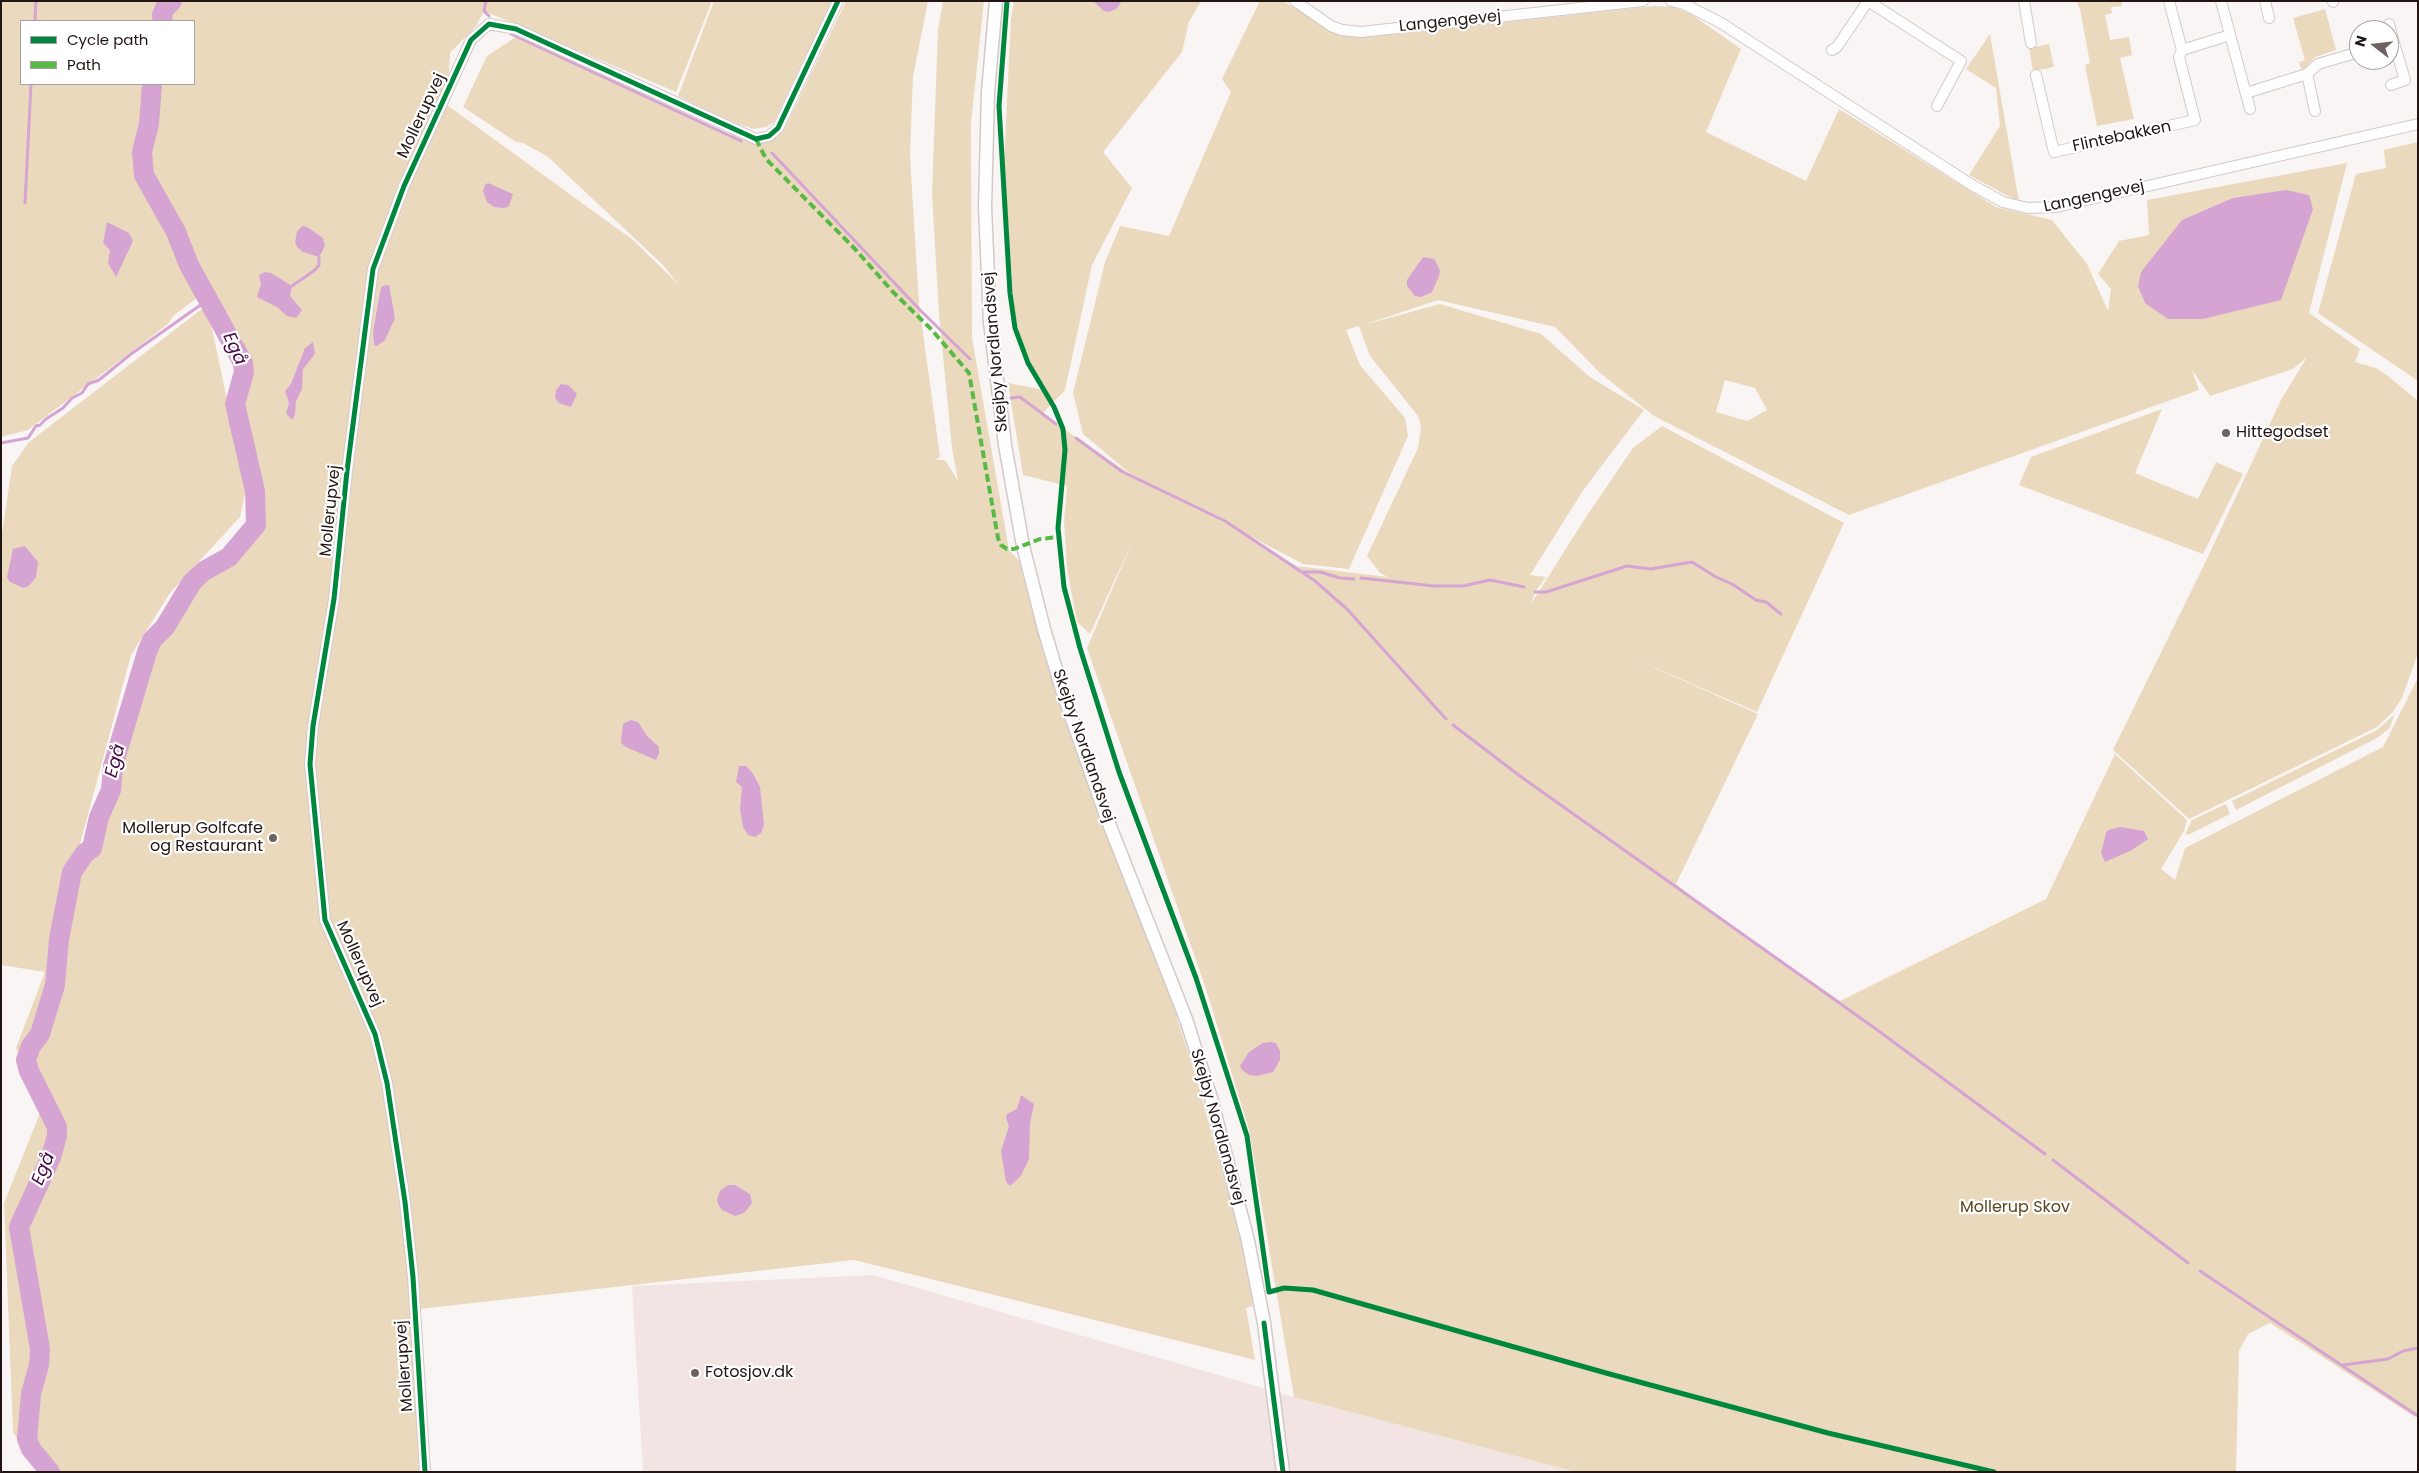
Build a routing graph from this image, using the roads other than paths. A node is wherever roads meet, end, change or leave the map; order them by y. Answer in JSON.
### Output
{"nodes":[{"id":1,"x":838,"y":1,"type":"edge"},
{"id":2,"x":996,"y":1,"type":"edge"},
{"id":3,"x":1295,"y":1,"type":"edge"},
{"id":4,"x":1643,"y":1,"type":"edge"},
{"id":5,"x":1671,"y":1,"type":"edge"},
{"id":6,"x":1868,"y":1,"type":"edge"},
{"id":7,"x":1888,"y":1,"type":"edge"},
{"id":8,"x":2024,"y":1,"type":"edge"},
{"id":9,"x":2169,"y":1,"type":"edge"},
{"id":10,"x":2221,"y":1,"type":"edge"},
{"id":11,"x":2265,"y":1,"type":"edge"},
{"id":12,"x":1882,"y":11,"type":"junction"},
{"id":13,"x":2269,"y":18,"type":"dead end"},
{"id":14,"x":2230,"y":35,"type":"junction"},
{"id":15,"x":2031,"y":43,"type":"dead end"},
{"id":16,"x":1832,"y":50,"type":"dead end"},
{"id":17,"x":2182,"y":50,"type":"junction"},
{"id":18,"x":2349,"y":55,"type":"edge"},
{"id":19,"x":2399,"y":63,"type":"edge"},
{"id":20,"x":2308,"y":74,"type":"junction"},
{"id":21,"x":2036,"y":76,"type":"dead end"},
{"id":22,"x":2392,"y":84,"type":"dead end"},
{"id":23,"x":2246,"y":93,"type":"junction"},
{"id":24,"x":1937,"y":106,"type":"dead end"},
{"id":25,"x":2250,"y":109,"type":"dead end"},
{"id":26,"x":2315,"y":111,"type":"dead end"},
{"id":27,"x":2418,"y":124,"type":"edge"},
{"id":28,"x":425,"y":1472,"type":"edge"},
{"id":29,"x":1283,"y":1472,"type":"edge"}],
"edges":[{"from":1,"to":28,"type":"street","name":"Mollerupvej"},
{"from":2,"to":29,"type":"street","name":"Skejby Nordlandsvej"},
{"from":3,"to":4,"type":"street","name":"Langengevej"},
{"from":5,"to":27,"type":"street","name":"Langengevej"},
{"from":6,"to":12,"type":"street"},
{"from":6,"to":16,"type":"street"},
{"from":7,"to":12,"type":"street"},
{"from":8,"to":15,"type":"street"},
{"from":9,"to":17,"type":"street","name":"Flintebakken"},
{"from":10,"to":14,"type":"street"},
{"from":11,"to":13,"type":"street"},
{"from":12,"to":24,"type":"street"},
{"from":14,"to":17,"type":"street"},
{"from":14,"to":23,"type":"street"},
{"from":17,"to":21,"type":"street","name":"Flintebakken"},
{"from":18,"to":20,"type":"street"},
{"from":19,"to":22,"type":"street"},
{"from":20,"to":23,"type":"street"},
{"from":20,"to":26,"type":"street"},
{"from":23,"to":25,"type":"street"}]}
